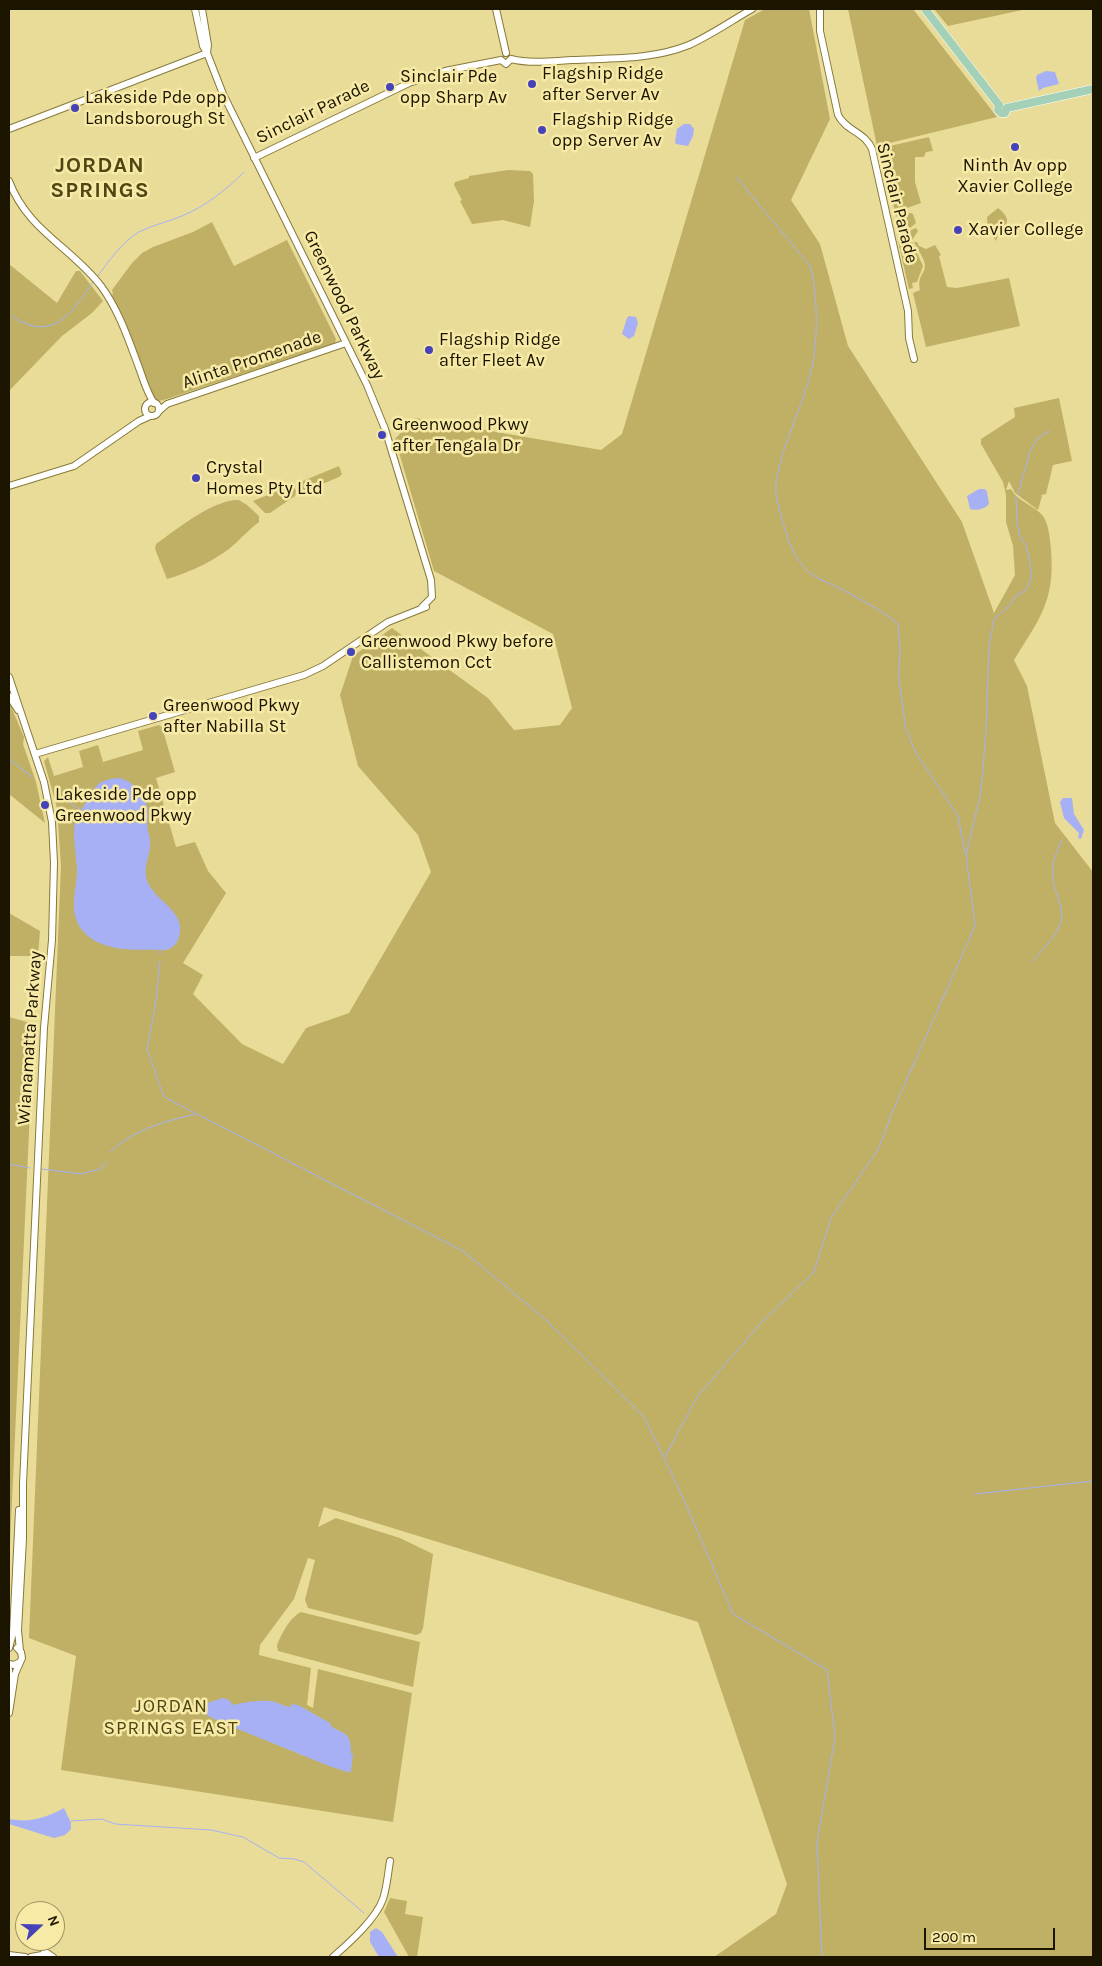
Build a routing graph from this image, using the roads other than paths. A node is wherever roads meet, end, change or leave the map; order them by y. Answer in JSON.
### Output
{"nodes":[{"id":1,"x":195,"y":9,"type":"edge"},
{"id":2,"x":202,"y":9,"type":"edge"},
{"id":3,"x":496,"y":9,"type":"edge"},
{"id":4,"x":752,"y":9,"type":"edge"},
{"id":5,"x":820,"y":9,"type":"edge"},
{"id":6,"x":925,"y":9,"type":"edge"},
{"id":7,"x":207,"y":53,"type":"junction"},
{"id":8,"x":506,"y":53,"type":"junction"},
{"id":9,"x":501,"y":60,"type":"junction"},
{"id":10,"x":512,"y":60,"type":"junction"},
{"id":11,"x":1093,"y":89,"type":"edge"},
{"id":12,"x":9,"y":128,"type":"edge"},
{"id":13,"x":254,"y":158,"type":"junction"},
{"id":14,"x":9,"y":181,"type":"edge"},
{"id":15,"x":346,"y":344,"type":"junction"},
{"id":16,"x":914,"y":358,"type":"dead end"},
{"id":17,"x":147,"y":392,"type":"junction"},
{"id":18,"x":155,"y":403,"type":"junction"},
{"id":19,"x":167,"y":404,"type":"junction"},
{"id":20,"x":145,"y":407,"type":"junction"},
{"id":21,"x":159,"y":411,"type":"junction"},
{"id":22,"x":150,"y":416,"type":"junction"},
{"id":23,"x":139,"y":420,"type":"junction"},
{"id":24,"x":9,"y":486,"type":"edge"},
{"id":25,"x":9,"y":677,"type":"edge"},
{"id":26,"x":9,"y":696,"type":"edge"},
{"id":27,"x":20,"y":713,"type":"junction"},
{"id":28,"x":34,"y":754,"type":"junction"},
{"id":29,"x":23,"y":1484,"type":"junction"},
{"id":30,"x":9,"y":1649,"type":"edge"},
{"id":31,"x":20,"y":1651,"type":"junction"},
{"id":32,"x":20,"y":1662,"type":"junction"},
{"id":33,"x":9,"y":1664,"type":"edge"},
{"id":34,"x":9,"y":1670,"type":"edge"},
{"id":35,"x":9,"y":1683,"type":"edge"},
{"id":36,"x":9,"y":1713,"type":"edge"},
{"id":37,"x":390,"y":1860,"type":"dead end"},
{"id":38,"x":9,"y":1955,"type":"edge"},
{"id":39,"x":41,"y":1956,"type":"edge"},
{"id":40,"x":26,"y":1957,"type":"edge"},
{"id":41,"x":31,"y":1957,"type":"edge"},
{"id":42,"x":54,"y":1957,"type":"edge"},
{"id":43,"x":333,"y":1957,"type":"edge"}],
"edges":[{"from":1,"to":7,"type":"street","name":"Greenwood Parkway"},
{"from":2,"to":7,"type":"street","name":"Greenwood Parkway"},
{"from":3,"to":8,"type":"street"},
{"from":4,"to":10,"type":"street"},
{"from":5,"to":16,"type":"street","name":"Sinclair Parade"},
{"from":6,"to":11,"type":"main road"},
{"from":7,"to":12,"type":"street"},
{"from":7,"to":13,"type":"street","name":"Greenwood Parkway"},
{"from":8,"to":9,"type":"street"},
{"from":8,"to":10,"type":"street"},
{"from":9,"to":10,"type":"street"},
{"from":9,"to":13,"type":"street","name":"Sinclair Parade"},
{"from":13,"to":15,"type":"street","name":"Greenwood Parkway"},
{"from":14,"to":17,"type":"street"},
{"from":15,"to":19,"type":"street","name":"Alinta Promenade"},
{"from":15,"to":28,"type":"street","name":"Greenwood Parkway"},
{"from":17,"to":18,"type":"street"},
{"from":17,"to":20,"type":"street"},
{"from":18,"to":19,"type":"street","name":"Alinta Promenade"},
{"from":18,"to":20,"type":"street"},
{"from":18,"to":21,"type":"street"},
{"from":19,"to":21,"type":"street","name":"Alinta Promenade"},
{"from":20,"to":22,"type":"street"},
{"from":20,"to":23,"type":"street"},
{"from":21,"to":22,"type":"street"},
{"from":22,"to":23,"type":"street"},
{"from":23,"to":24,"type":"street"},
{"from":25,"to":27,"type":"street"},
{"from":26,"to":27,"type":"street"},
{"from":27,"to":28,"type":"street","name":"Wianamatta Parkway"},
{"from":28,"to":29,"type":"street","name":"Wianamatta Parkway"},
{"from":29,"to":30,"type":"street","name":"Wianamatta Parkway"},
{"from":29,"to":31,"type":"street","name":"Wianamatta Parkway"},
{"from":30,"to":31,"type":"street"},
{"from":31,"to":32,"type":"street","name":"Wianamatta Parkway"},
{"from":32,"to":33,"type":"street"},
{"from":32,"to":36,"type":"street"},
{"from":34,"to":35,"type":"street"},
{"from":37,"to":43,"type":"street"},
{"from":38,"to":40,"type":"street"},
{"from":39,"to":41,"type":"street"},
{"from":39,"to":42,"type":"street"}]}
